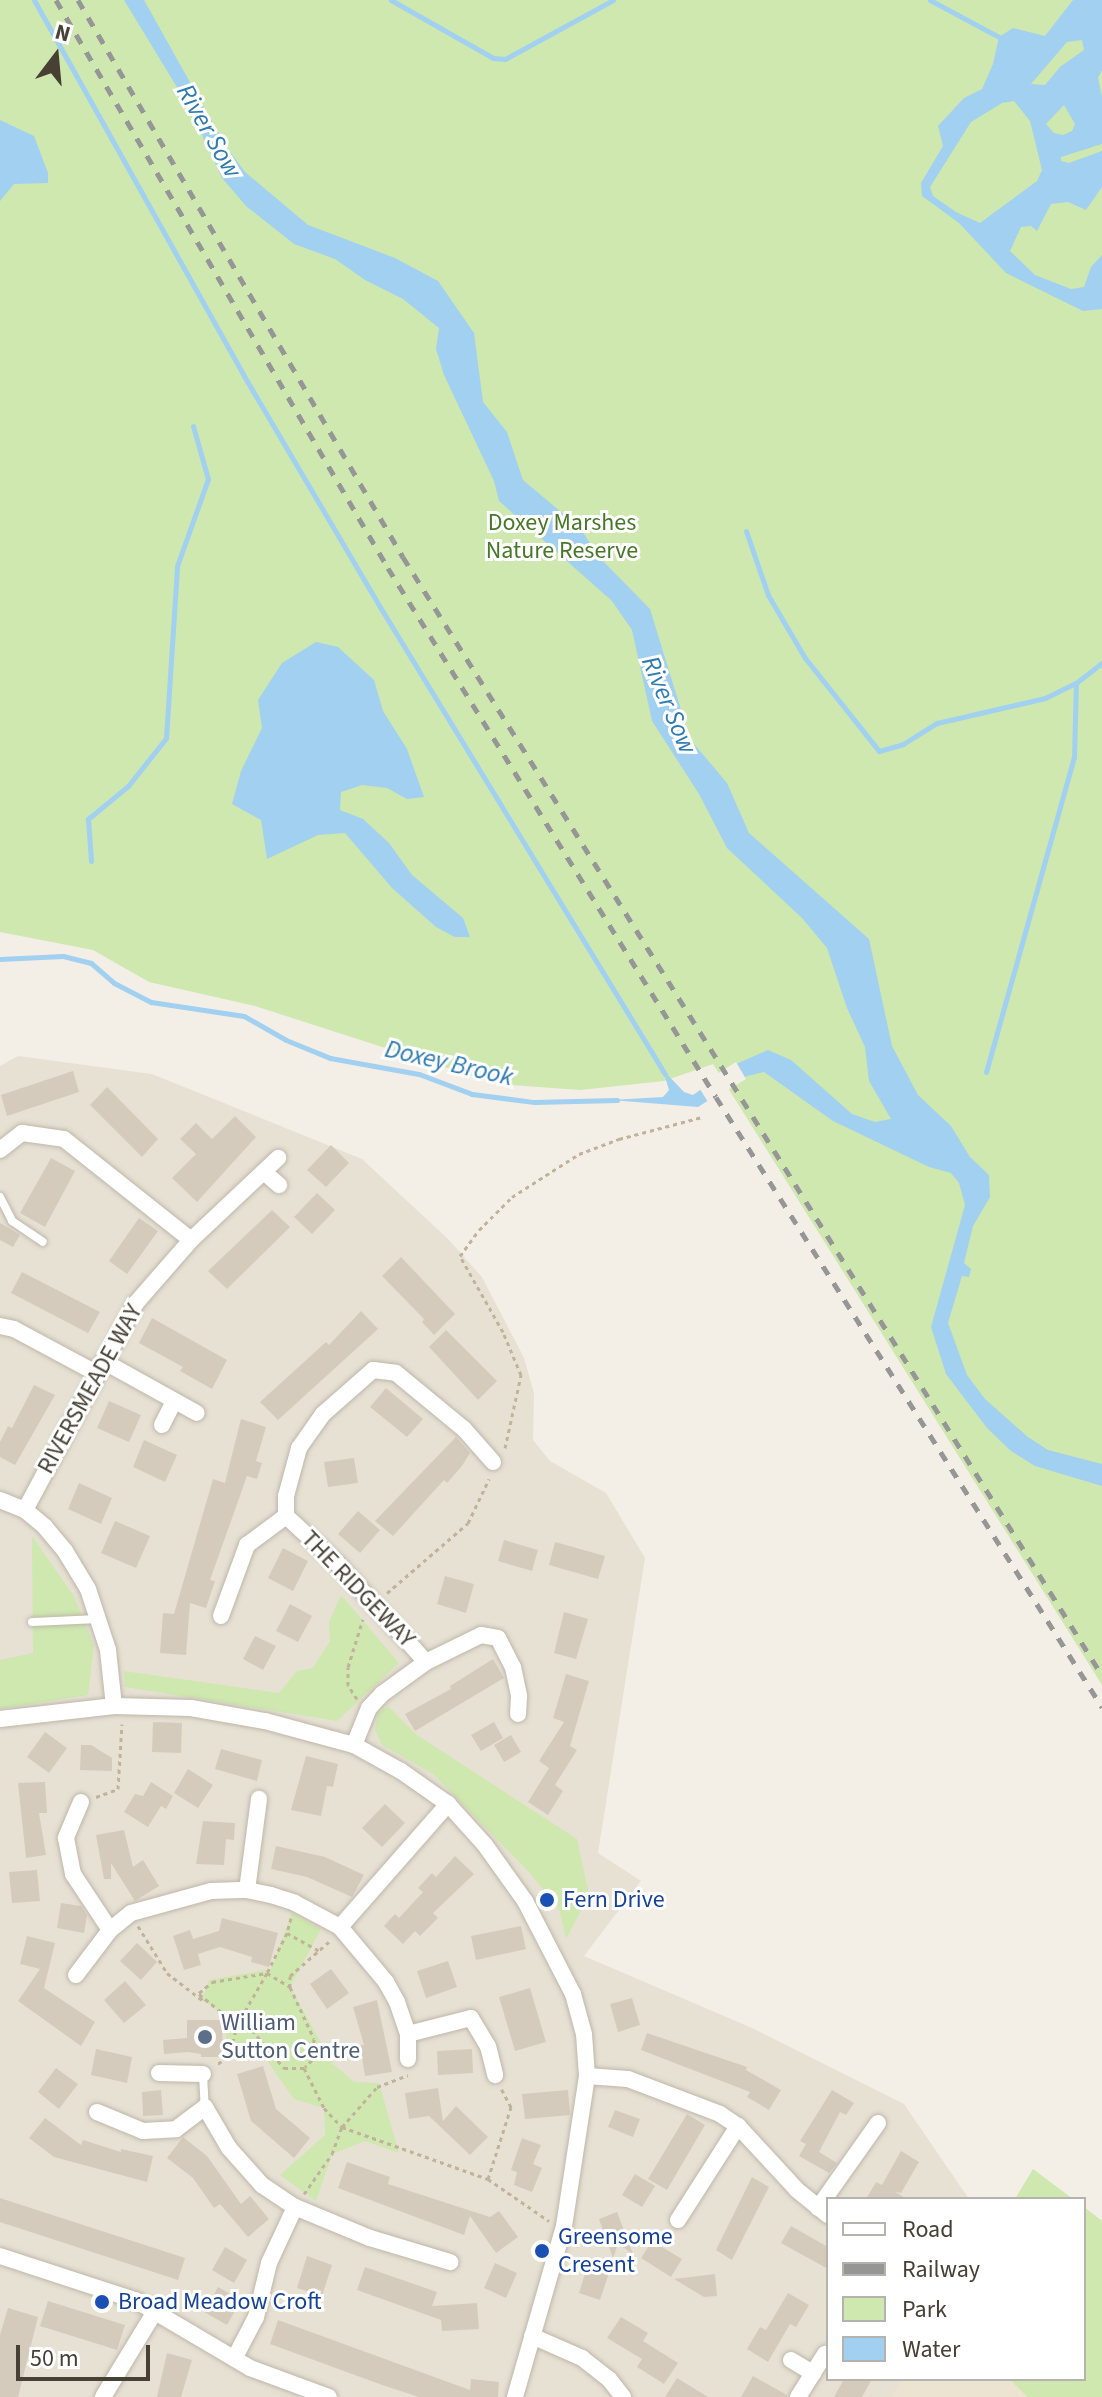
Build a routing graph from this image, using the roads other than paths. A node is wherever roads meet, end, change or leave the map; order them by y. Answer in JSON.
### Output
{"nodes":[{"id":1,"x":0,"y":1150,"type":"edge"},
{"id":2,"x":278,"y":1158,"type":"dead end"},
{"id":3,"x":264,"y":1172,"type":"junction"},
{"id":4,"x":279,"y":1185,"type":"dead end"},
{"id":5,"x":0,"y":1197,"type":"edge"},
{"id":6,"x":191,"y":1240,"type":"junction"},
{"id":7,"x":43,"y":1242,"type":"dead end"},
{"id":8,"x":0,"y":1326,"type":"edge"},
{"id":9,"x":100,"y":1367,"type":"junction"},
{"id":10,"x":174,"y":1401,"type":"junction"},
{"id":11,"x":197,"y":1413,"type":"dead end"},
{"id":12,"x":162,"y":1425,"type":"dead end"},
{"id":13,"x":493,"y":1462,"type":"road end"},
{"id":14,"x":0,"y":1500,"type":"edge"},
{"id":15,"x":25,"y":1510,"type":"junction"},
{"id":16,"x":286,"y":1516,"type":"junction"},
{"id":17,"x":221,"y":1616,"type":"dead end"},
{"id":18,"x":99,"y":1619,"type":"junction"},
{"id":19,"x":32,"y":1622,"type":"dead end"},
{"id":20,"x":426,"y":1662,"type":"junction"},
{"id":21,"x":114,"y":1706,"type":"junction"},
{"id":22,"x":518,"y":1714,"type":"dead end"},
{"id":23,"x":0,"y":1719,"type":"edge"},
{"id":24,"x":354,"y":1745,"type":"junction"},
{"id":25,"x":259,"y":1799,"type":"dead end"},
{"id":26,"x":81,"y":1802,"type":"road end"},
{"id":27,"x":448,"y":1804,"type":"junction"},
{"id":28,"x":247,"y":1890,"type":"junction"},
{"id":29,"x":340,"y":1927,"type":"junction"},
{"id":30,"x":110,"y":1930,"type":"junction"},
{"id":31,"x":76,"y":1975,"type":"dead end"},
{"id":32,"x":408,"y":2034,"type":"junction"},
{"id":33,"x":408,"y":2059,"type":"road end"},
{"id":34,"x":159,"y":2073,"type":"dead end"},
{"id":35,"x":203,"y":2074,"type":"joint"},
{"id":36,"x":495,"y":2075,"type":"road end"},
{"id":37,"x":587,"y":2076,"type":"junction"},
{"id":38,"x":205,"y":2107,"type":"junction"},
{"id":39,"x":97,"y":2112,"type":"dead end"},
{"id":40,"x":878,"y":2123,"type":"dead end"},
{"id":41,"x":738,"y":2126,"type":"junction"},
{"id":42,"x":832,"y":2197,"type":"edge"},
{"id":43,"x":295,"y":2207,"type":"junction"},
{"id":44,"x":823,"y":2212,"type":"edge"},
{"id":45,"x":678,"y":2220,"type":"dead end"},
{"id":46,"x":0,"y":2256,"type":"edge"},
{"id":47,"x":450,"y":2262,"type":"dead end"},
{"id":48,"x":156,"y":2310,"type":"junction"},
{"id":49,"x":532,"y":2336,"type":"junction"},
{"id":50,"x":825,"y":2354,"type":"dead end"},
{"id":51,"x":234,"y":2359,"type":"junction"},
{"id":52,"x":791,"y":2360,"type":"dead end"},
{"id":53,"x":813,"y":2373,"type":"junction"},
{"id":54,"x":319,"y":2395,"type":"edge"},
{"id":55,"x":103,"y":2397,"type":"edge"},
{"id":56,"x":515,"y":2397,"type":"edge"},
{"id":57,"x":623,"y":2397,"type":"edge"},
{"id":58,"x":798,"y":2397,"type":"edge"}],
"edges":[{"from":1,"to":6,"type":"street"},
{"from":2,"to":3,"type":"street","name":"RIVERSMEADE WAY"},
{"from":3,"to":4,"type":"street"},
{"from":3,"to":6,"type":"street","name":"RIVERSMEADE WAY"},
{"from":5,"to":7,"type":"lane"},
{"from":6,"to":9,"type":"street","name":"RIVERSMEADE WAY"},
{"from":8,"to":9,"type":"street"},
{"from":9,"to":10,"type":"street"},
{"from":9,"to":15,"type":"street","name":"RIVERSMEADE WAY"},
{"from":10,"to":11,"type":"street"},
{"from":10,"to":12,"type":"street"},
{"from":13,"to":16,"type":"street","name":"THE RIDGEWAY"},
{"from":14,"to":15,"type":"street"},
{"from":15,"to":18,"type":"street"},
{"from":16,"to":17,"type":"street"},
{"from":16,"to":20,"type":"street","name":"THE RIDGEWAY"},
{"from":18,"to":19,"type":"lane"},
{"from":18,"to":21,"type":"street"},
{"from":20,"to":22,"type":"street"},
{"from":20,"to":24,"type":"street"},
{"from":21,"to":23,"type":"street"},
{"from":21,"to":24,"type":"street"},
{"from":24,"to":27,"type":"street"},
{"from":25,"to":28,"type":"street"},
{"from":26,"to":30,"type":"street"},
{"from":27,"to":29,"type":"street"},
{"from":27,"to":37,"type":"street"},
{"from":28,"to":29,"type":"street"},
{"from":28,"to":30,"type":"street"},
{"from":29,"to":32,"type":"street"},
{"from":30,"to":31,"type":"street"},
{"from":32,"to":33,"type":"street"},
{"from":32,"to":36,"type":"street"},
{"from":34,"to":35,"type":"street"},
{"from":35,"to":38,"type":"lane"},
{"from":37,"to":41,"type":"street"},
{"from":37,"to":49,"type":"street"},
{"from":38,"to":39,"type":"street"},
{"from":38,"to":43,"type":"street"},
{"from":40,"to":42,"type":"street"},
{"from":41,"to":44,"type":"street"},
{"from":41,"to":45,"type":"street"},
{"from":43,"to":47,"type":"street"},
{"from":43,"to":51,"type":"street"},
{"from":46,"to":48,"type":"street"},
{"from":48,"to":51,"type":"street"},
{"from":48,"to":55,"type":"street"},
{"from":49,"to":56,"type":"street"},
{"from":49,"to":57,"type":"street"},
{"from":50,"to":53,"type":"street"},
{"from":51,"to":54,"type":"street"},
{"from":52,"to":53,"type":"street"},
{"from":53,"to":58,"type":"street"}]}
